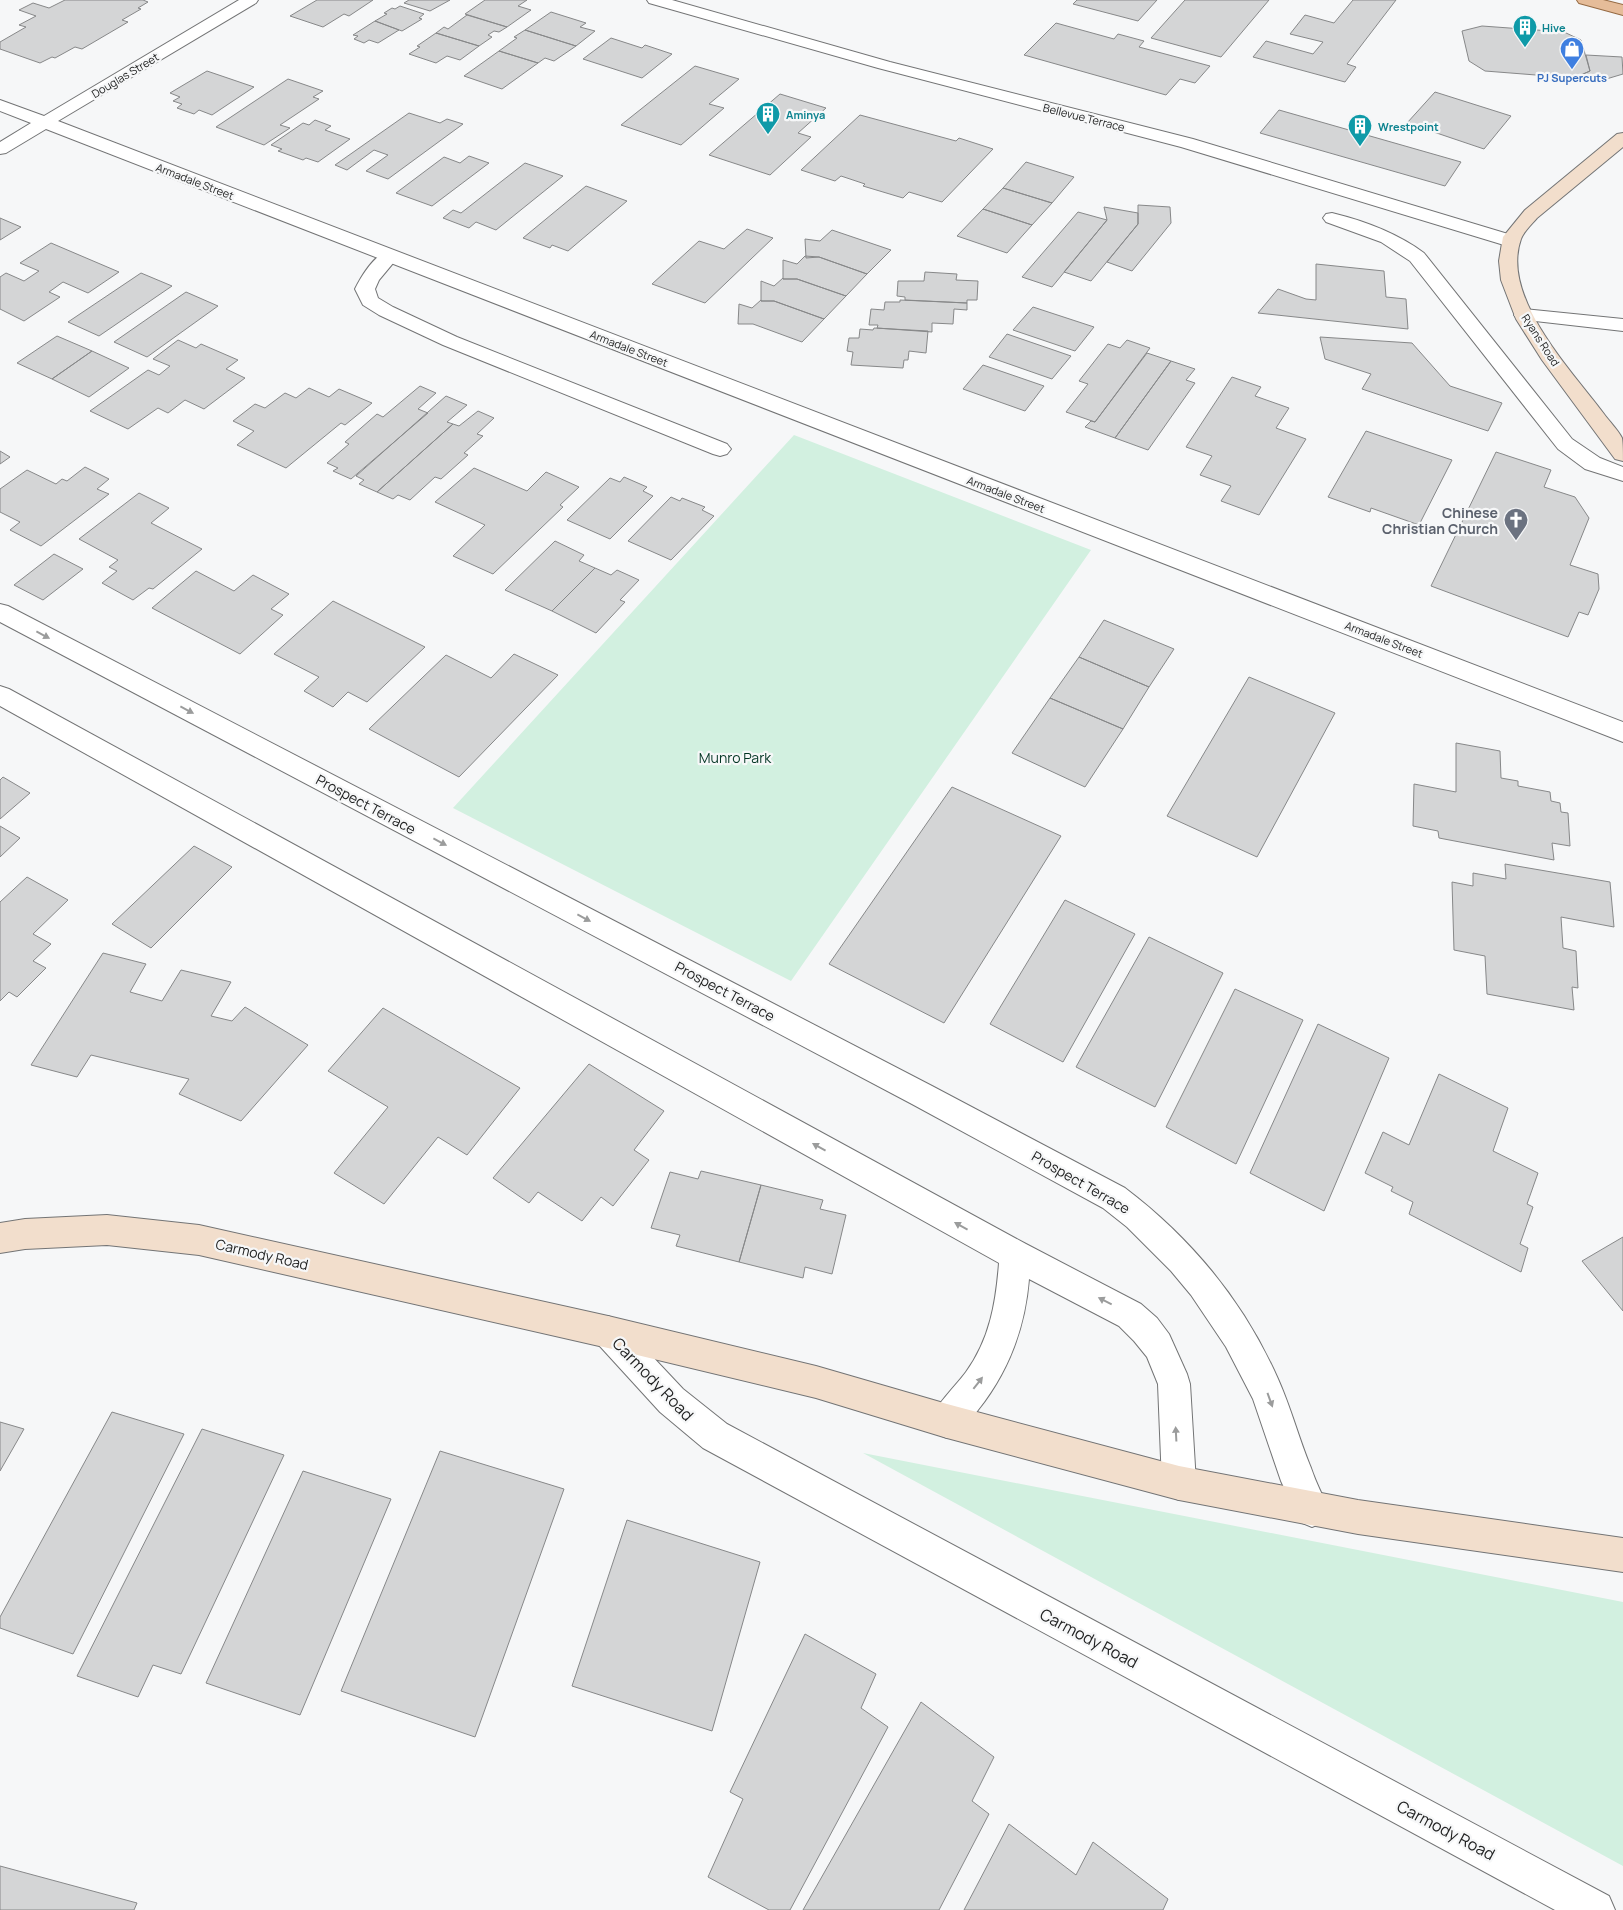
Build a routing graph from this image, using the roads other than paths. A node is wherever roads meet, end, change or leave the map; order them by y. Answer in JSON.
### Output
{"nodes":[{"id":1,"x":250,"y":0,"type":"edge"},
{"id":2,"x":655,"y":0,"type":"edge"},
{"id":3,"x":1585,"y":0,"type":"edge"},
{"id":4,"x":1623,"y":10,"type":"edge"},
{"id":5,"x":0,"y":105,"type":"edge"},
{"id":6,"x":46,"y":122,"type":"junction"},
{"id":7,"x":1623,"y":138,"type":"edge"},
{"id":8,"x":0,"y":149,"type":"edge"},
{"id":9,"x":1332,"y":218,"type":"dead end"},
{"id":10,"x":1511,"y":241,"type":"junction"},
{"id":11,"x":390,"y":256,"type":"junction"},
{"id":12,"x":1524,"y":315,"type":"junction"},
{"id":13,"x":1623,"y":326,"type":"edge"},
{"id":14,"x":720,"y":448,"type":"dead end"},
{"id":15,"x":1623,"y":454,"type":"edge"},
{"id":16,"x":1623,"y":474,"type":"edge"},
{"id":17,"x":0,"y":612,"type":"edge"},
{"id":18,"x":0,"y":695,"type":"edge"},
{"id":19,"x":1623,"y":732,"type":"edge"},
{"id":20,"x":0,"y":1238,"type":"edge"},
{"id":21,"x":1015,"y":1255,"type":"junction"},
{"id":22,"x":608,"y":1332,"type":"junction"},
{"id":23,"x":947,"y":1421,"type":"junction"},
{"id":24,"x":1179,"y":1483,"type":"junction"},
{"id":25,"x":1312,"y":1510,"type":"junction"},
{"id":26,"x":1623,"y":1555,"type":"edge"},
{"id":27,"x":1595,"y":1910,"type":"edge"}],
"edges":[{"from":1,"to":6,"type":"street","name":"Douglas Street"},
{"from":2,"to":10,"type":"street","name":"Bellevue Terrace"},
{"from":3,"to":4,"type":"main road"},
{"from":5,"to":6,"type":"street","name":"Armadale Street"},
{"from":6,"to":8,"type":"street","name":"Douglas Street"},
{"from":6,"to":11,"type":"street","name":"Armadale Street"},
{"from":7,"to":10,"type":"street"},
{"from":9,"to":16,"type":"street"},
{"from":10,"to":12,"type":"street","name":"Ryans Road"},
{"from":11,"to":14,"type":"street"},
{"from":11,"to":19,"type":"street","name":"Armadale Street"},
{"from":12,"to":13,"type":"street"},
{"from":12,"to":15,"type":"street","name":"Ryans Road"},
{"from":17,"to":25,"type":"street","name":"Prospect Terrace","one_way":true},
{"from":21,"to":18,"type":"street","one_way":true},
{"from":20,"to":22,"type":"street","name":"Carmody Road"},
{"from":23,"to":21,"type":"street","one_way":true},
{"from":24,"to":21,"type":"street","one_way":true},
{"from":22,"to":23,"type":"street","name":"Carmody Road"},
{"from":22,"to":27,"type":"street","name":"Carmody Road"},
{"from":23,"to":24,"type":"street","name":"Carmody Road"},
{"from":24,"to":25,"type":"street","name":"Carmody Road"},
{"from":25,"to":26,"type":"street","name":"Carmody Road"}]}
